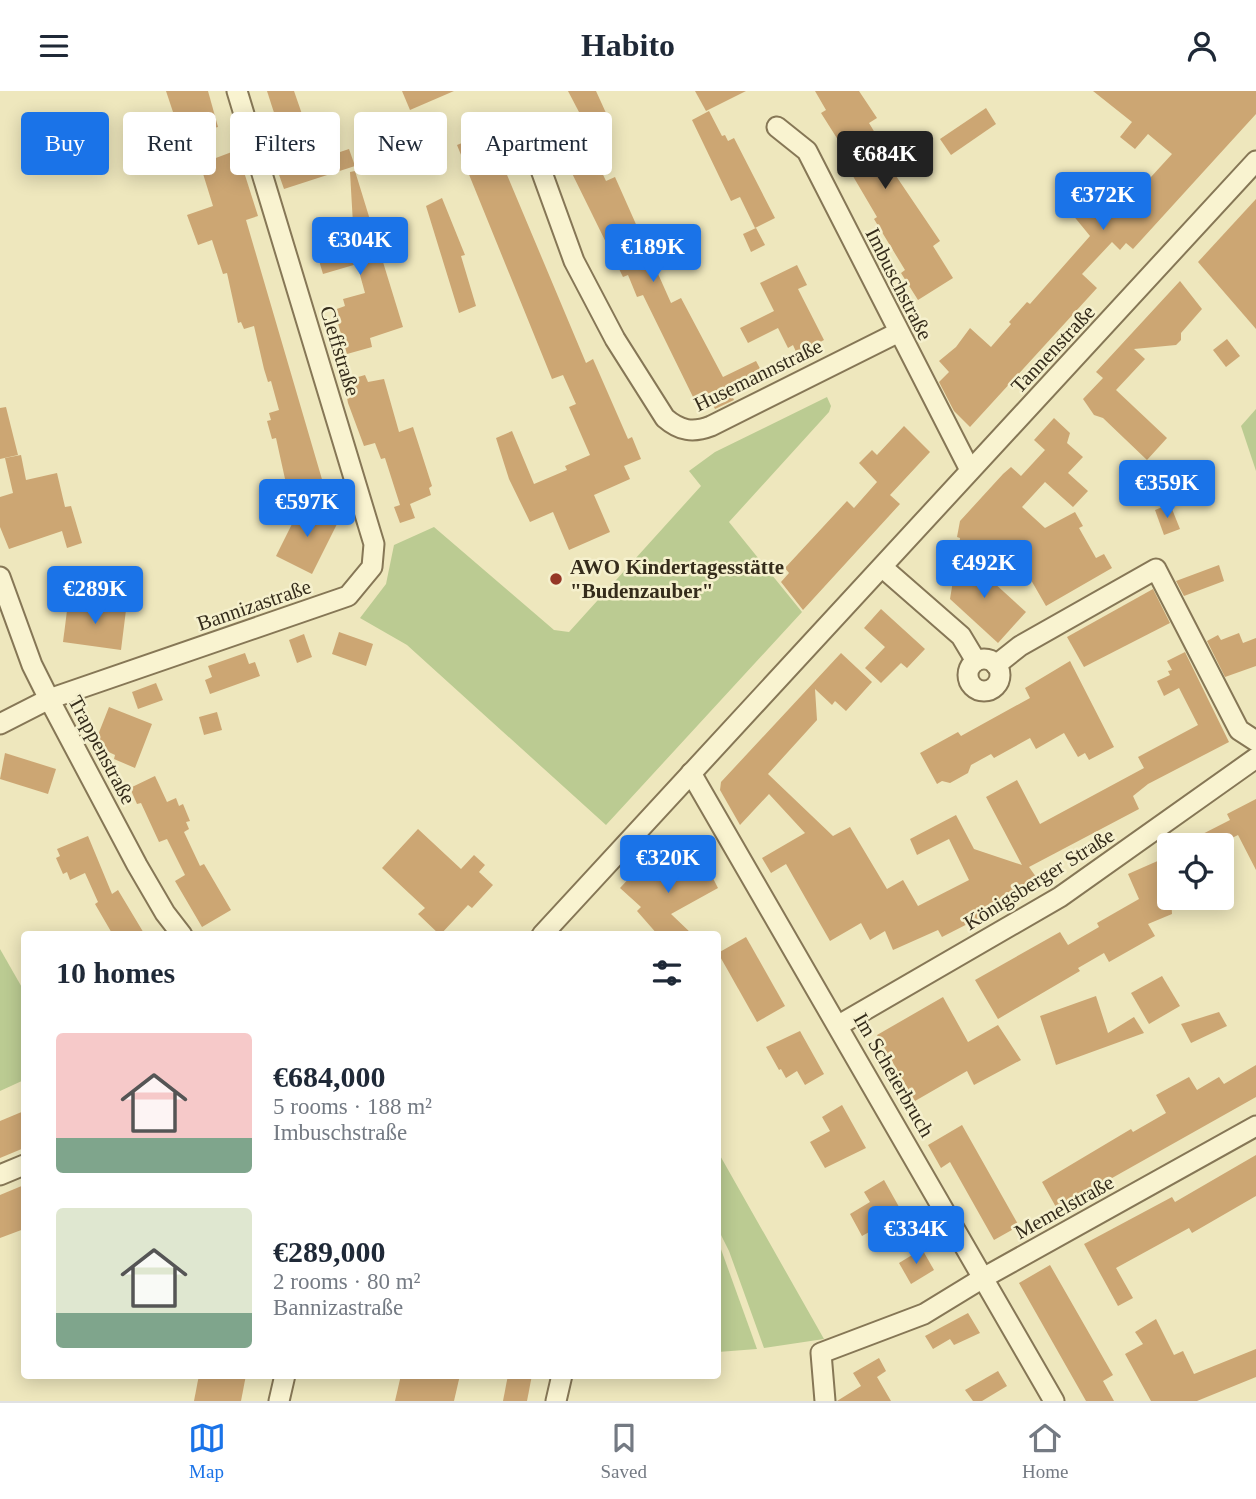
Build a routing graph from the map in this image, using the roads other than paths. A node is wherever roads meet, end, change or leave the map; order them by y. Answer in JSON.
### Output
{"nodes":[{"id":1,"x":237,"y":91,"type":"edge"},
{"id":2,"x":777,"y":127,"type":"dead end"},
{"id":3,"x":1256,"y":161,"type":"edge"},
{"id":4,"x":543,"y":175,"type":"edge"},
{"id":5,"x":897,"y":333,"type":"junction"},
{"id":6,"x":970,"y":471,"type":"junction"},
{"id":7,"x":374,"y":544,"type":"joint"},
{"id":8,"x":882,"y":567,"type":"junction"},
{"id":9,"x":0,"y":577,"type":"edge"},
{"id":10,"x":976,"y":661,"type":"junction"},
{"id":11,"x":996,"y":665,"type":"junction"},
{"id":12,"x":49,"y":699,"type":"junction"},
{"id":13,"x":0,"y":724,"type":"edge"},
{"id":14,"x":1256,"y":741,"type":"edge"},
{"id":15,"x":1256,"y":758,"type":"edge"},
{"id":16,"x":691,"y":773,"type":"junction"},
{"id":17,"x":179,"y":931,"type":"edge"},
{"id":18,"x":546,"y":931,"type":"edge"},
{"id":19,"x":839,"y":1025,"type":"junction"},
{"id":20,"x":1256,"y":1126,"type":"edge"},
{"id":21,"x":21,"y":1166,"type":"edge"},
{"id":22,"x":0,"y":1175,"type":"edge"},
{"id":23,"x":983,"y":1278,"type":"junction"},
{"id":24,"x":284,"y":1379,"type":"edge"},
{"id":25,"x":561,"y":1379,"type":"edge"},
{"id":26,"x":279,"y":1401,"type":"edge"},
{"id":27,"x":556,"y":1401,"type":"edge"},
{"id":28,"x":825,"y":1401,"type":"edge"},
{"id":29,"x":1054,"y":1401,"type":"edge"}],
"edges":[{"from":1,"to":7,"type":"street","name":"Cleffstraße"},
{"from":2,"to":5,"type":"street","name":"Imbuschstraße"},
{"from":3,"to":6,"type":"street","name":"Tannenstraße"},
{"from":4,"to":5,"type":"street","name":"Husemannstraße"},
{"from":5,"to":6,"type":"street","name":"Imbuschstraße"},
{"from":6,"to":8,"type":"street","name":"Tannenstraße"},
{"from":7,"to":12,"type":"street","name":"Bannizastraße"},
{"from":8,"to":10,"type":"street"},
{"from":8,"to":16,"type":"street","name":"Tannenstraße"},
{"from":9,"to":12,"type":"street","name":"Trappenstraße"},
{"from":10,"to":11,"type":"street"},
{"from":10,"to":11,"type":"street"},
{"from":11,"to":14,"type":"street"},
{"from":12,"to":13,"type":"street","name":"Bannizastraße"},
{"from":12,"to":17,"type":"street","name":"Trappenstraße"},
{"from":15,"to":19,"type":"street","name":"Königsberger Straße"},
{"from":16,"to":18,"type":"street","name":"Tannenstraße"},
{"from":16,"to":19,"type":"street","name":"Im Scheierbruch"},
{"from":19,"to":23,"type":"street","name":"Im Scheierbruch"},
{"from":20,"to":23,"type":"street","name":"Memelstraße"},
{"from":21,"to":22,"type":"street"},
{"from":23,"to":28,"type":"street","name":"Memelstraße"},
{"from":23,"to":29,"type":"street","name":"Im Scheierbruch"},
{"from":24,"to":26,"type":"street"},
{"from":25,"to":27,"type":"street"}]}
